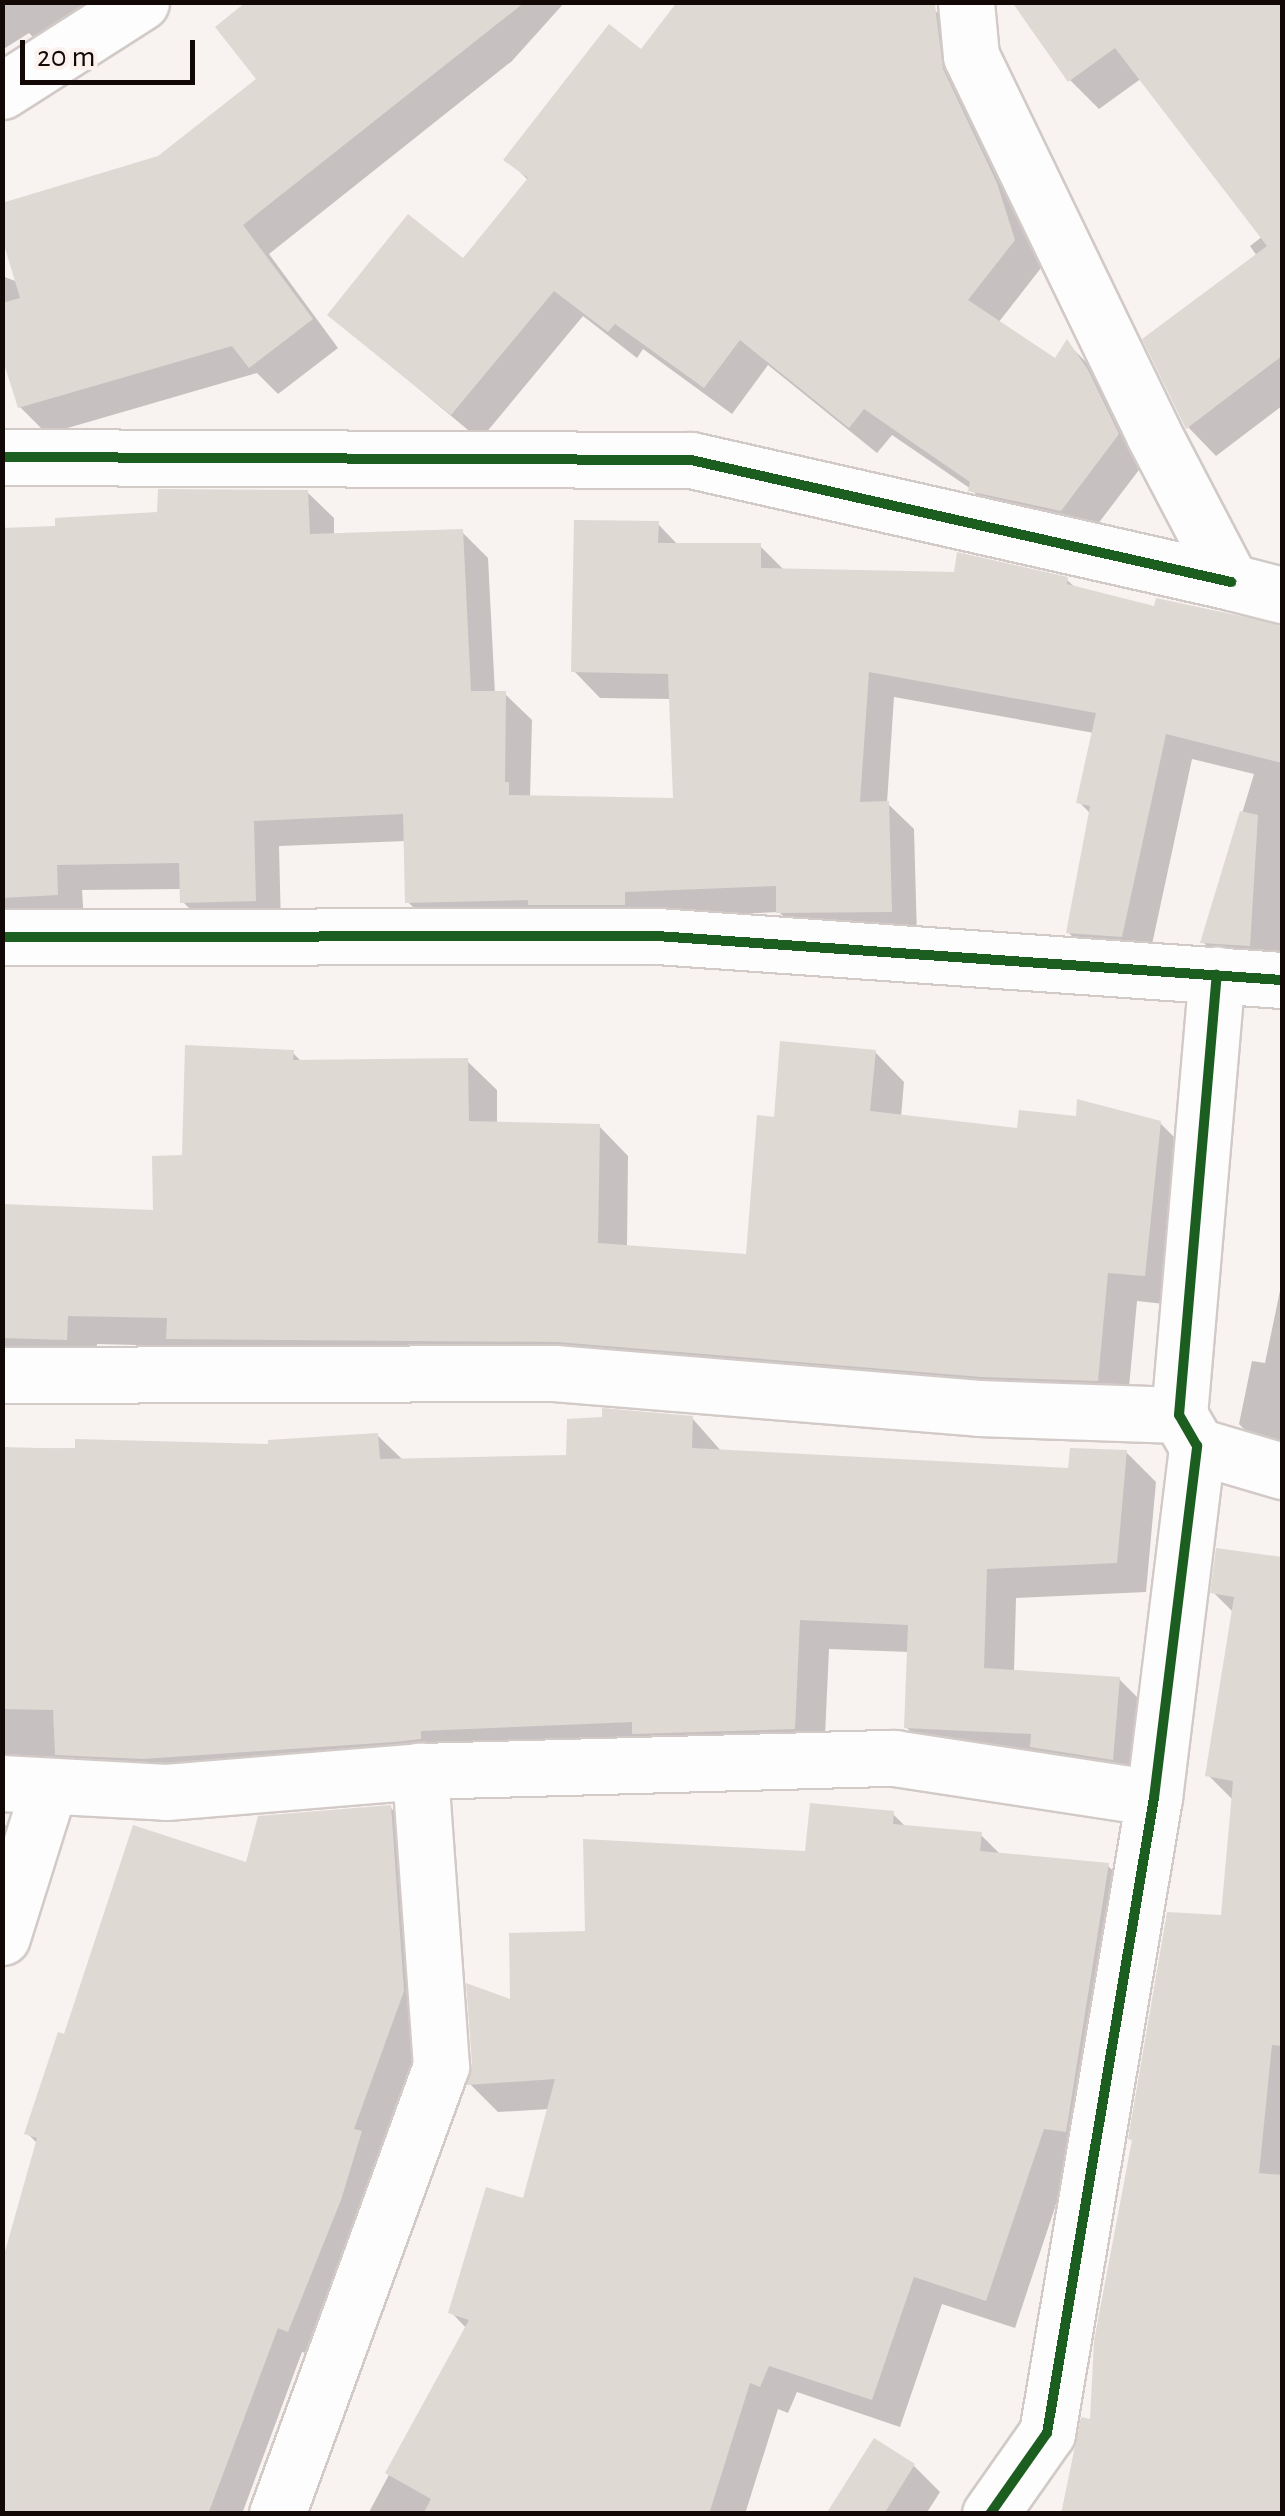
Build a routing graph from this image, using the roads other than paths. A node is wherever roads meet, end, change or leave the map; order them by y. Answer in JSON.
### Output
{"nodes":[{"id":1,"x":141,"y":2,"type":"edge"},
{"id":2,"x":966,"y":2,"type":"edge"},
{"id":3,"x":2,"y":90,"type":"edge"},
{"id":4,"x":2,"y":457,"type":"edge"},
{"id":5,"x":1257,"y":589,"type":"edge"},
{"id":6,"x":2,"y":937,"type":"edge"},
{"id":7,"x":1217,"y":975,"type":"junction"},
{"id":8,"x":1282,"y":980,"type":"edge"},
{"id":9,"x":2,"y":1375,"type":"edge"},
{"id":10,"x":1188,"y":1430,"type":"junction"},
{"id":11,"x":1282,"y":1471,"type":"edge"},
{"id":12,"x":420,"y":1771,"type":"junction"},
{"id":13,"x":26,"y":1785,"type":"edge"},
{"id":14,"x":1154,"y":1798,"type":"junction"},
{"id":15,"x":2,"y":1937,"type":"edge"},
{"id":16,"x":277,"y":2514,"type":"edge"},
{"id":17,"x":990,"y":2514,"type":"edge"}],
"edges":[{"from":1,"to":3,"type":"street"},
{"from":2,"to":5,"type":"street"},
{"from":4,"to":5,"type":"street"},
{"from":6,"to":7,"type":"street"},
{"from":7,"to":8,"type":"street"},
{"from":7,"to":10,"type":"street"},
{"from":9,"to":10,"type":"street"},
{"from":10,"to":11,"type":"street"},
{"from":10,"to":14,"type":"street"},
{"from":12,"to":13,"type":"street"},
{"from":12,"to":14,"type":"street"},
{"from":12,"to":16,"type":"street"},
{"from":13,"to":15,"type":"street"},
{"from":14,"to":17,"type":"street"}]}
